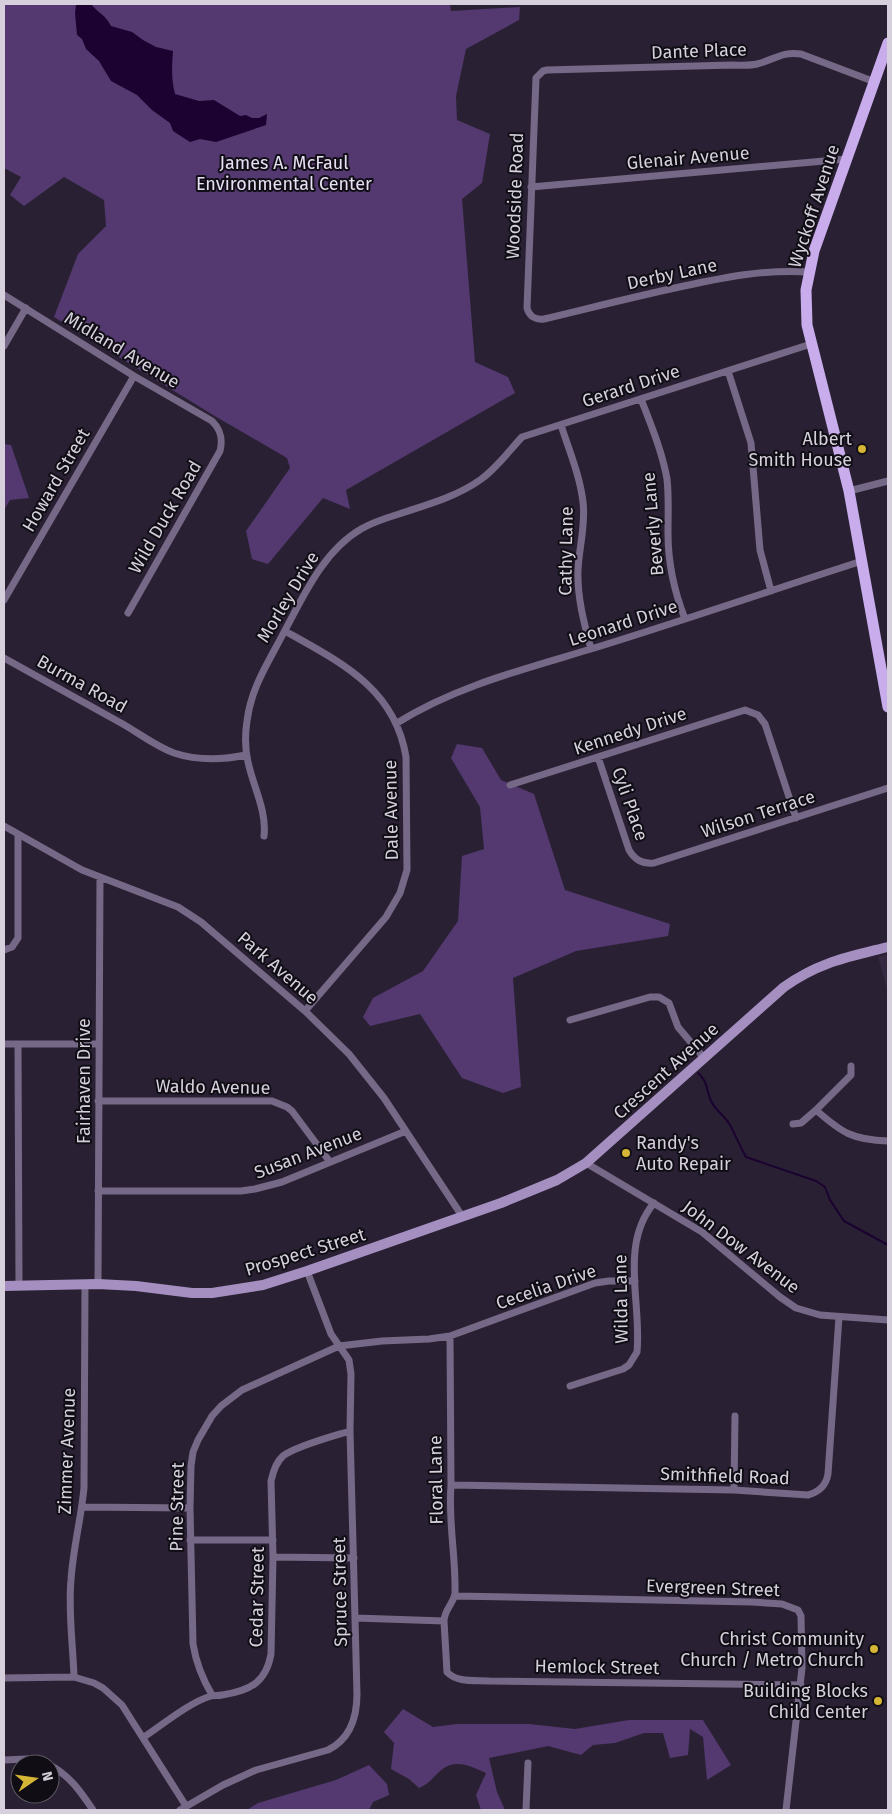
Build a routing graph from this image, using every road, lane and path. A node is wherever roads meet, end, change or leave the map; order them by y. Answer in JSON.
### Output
{"nodes":[{"id":1,"x":888,"y":43,"type":"edge"},
{"id":2,"x":547,"y":70,"type":"joint"},
{"id":3,"x":874,"y":82,"type":"junction"},
{"id":4,"x":847,"y":159,"type":"junction"},
{"id":5,"x":531,"y":187,"type":"junction"},
{"id":6,"x":809,"y":272,"type":"junction"},
{"id":7,"x":4,"y":294,"type":"edge"},
{"id":8,"x":26,"y":308,"type":"junction"},
{"id":9,"x":544,"y":319,"type":"joint"},
{"id":10,"x":811,"y":344,"type":"junction"},
{"id":11,"x":4,"y":346,"type":"edge"},
{"id":12,"x":728,"y":371,"type":"junction"},
{"id":13,"x":134,"y":376,"type":"junction"},
{"id":14,"x":641,"y":399,"type":"junction"},
{"id":15,"x":561,"y":425,"type":"junction"},
{"id":16,"x":221,"y":434,"type":"joint"},
{"id":17,"x":888,"y":481,"type":"edge"},
{"id":18,"x":476,"y":482,"type":"joint"},
{"id":19,"x":849,"y":491,"type":"junction"},
{"id":20,"x":862,"y":561,"type":"junction"},
{"id":21,"x":771,"y":591,"type":"junction"},
{"id":22,"x":4,"y":600,"type":"edge"},
{"id":23,"x":128,"y":613,"type":"dead end"},
{"id":24,"x":685,"y":619,"type":"junction"},
{"id":25,"x":285,"y":631,"type":"junction"},
{"id":26,"x":591,"y":649,"type":"junction"},
{"id":27,"x":4,"y":658,"type":"edge"},
{"id":28,"x":885,"y":676,"type":"edge"},
{"id":29,"x":888,"y":707,"type":"edge"},
{"id":30,"x":396,"y":723,"type":"junction"},
{"id":31,"x":246,"y":755,"type":"junction"},
{"id":32,"x":598,"y":757,"type":"junction"},
{"id":33,"x":510,"y":785,"type":"dead end"},
{"id":34,"x":888,"y":788,"type":"edge"},
{"id":35,"x":796,"y":818,"type":"junction"},
{"id":36,"x":4,"y":826,"type":"edge"},
{"id":37,"x":18,"y":834,"type":"junction"},
{"id":38,"x":264,"y":836,"type":"dead end"},
{"id":39,"x":636,"y":860,"type":"joint"},
{"id":40,"x":100,"y":878,"type":"junction"},
{"id":41,"x":888,"y":947,"type":"edge"},
{"id":42,"x":4,"y":950,"type":"edge"},
{"id":43,"x":305,"y":1010,"type":"junction"},
{"id":44,"x":570,"y":1020,"type":"dead end"},
{"id":45,"x":4,"y":1044,"type":"edge"},
{"id":46,"x":18,"y":1044,"type":"junction"},
{"id":47,"x":99,"y":1044,"type":"junction"},
{"id":48,"x":704,"y":1058,"type":"junction"},
{"id":49,"x":851,"y":1066,"type":"dead end"},
{"id":50,"x":98,"y":1101,"type":"junction"},
{"id":51,"x":816,"y":1110,"type":"junction"},
{"id":52,"x":793,"y":1124,"type":"dead end"},
{"id":53,"x":406,"y":1131,"type":"junction"},
{"id":54,"x":888,"y":1141,"type":"edge"},
{"id":55,"x":330,"y":1162,"type":"junction"},
{"id":56,"x":586,"y":1164,"type":"junction"},
{"id":57,"x":98,"y":1191,"type":"junction"},
{"id":58,"x":654,"y":1203,"type":"junction"},
{"id":59,"x":462,"y":1216,"type":"junction"},
{"id":60,"x":307,"y":1271,"type":"junction"},
{"id":61,"x":635,"y":1281,"type":"junction"},
{"id":62,"x":85,"y":1284,"type":"junction"},
{"id":63,"x":98,"y":1284,"type":"junction"},
{"id":64,"x":19,"y":1285,"type":"junction"},
{"id":65,"x":4,"y":1286,"type":"edge"},
{"id":66,"x":840,"y":1317,"type":"junction"},
{"id":67,"x":888,"y":1320,"type":"edge"},
{"id":68,"x":468,"y":1330,"type":"joint"},
{"id":69,"x":450,"y":1336,"type":"junction"},
{"id":70,"x":339,"y":1346,"type":"junction"},
{"id":71,"x":570,"y":1386,"type":"dead end"},
{"id":72,"x":735,"y":1416,"type":"dead end"},
{"id":73,"x":350,"y":1430,"type":"junction"},
{"id":74,"x":451,"y":1485,"type":"junction"},
{"id":75,"x":734,"y":1490,"type":"junction"},
{"id":76,"x":82,"y":1507,"type":"junction"},
{"id":77,"x":190,"y":1508,"type":"junction"},
{"id":78,"x":190,"y":1540,"type":"junction"},
{"id":79,"x":272,"y":1540,"type":"junction"},
{"id":80,"x":273,"y":1557,"type":"junction"},
{"id":81,"x":354,"y":1558,"type":"junction"},
{"id":82,"x":455,"y":1596,"type":"junction"},
{"id":83,"x":356,"y":1618,"type":"junction"},
{"id":84,"x":444,"y":1621,"type":"junction"},
{"id":85,"x":74,"y":1677,"type":"junction"},
{"id":86,"x":4,"y":1678,"type":"edge"},
{"id":87,"x":800,"y":1685,"type":"junction"},
{"id":88,"x":212,"y":1695,"type":"junction"},
{"id":89,"x":144,"y":1737,"type":"junction"},
{"id":90,"x":528,"y":1763,"type":"dead end"},
{"id":91,"x":60,"y":1771,"type":"edge"},
{"id":92,"x":186,"y":1806,"type":"junction"},
{"id":93,"x":93,"y":1810,"type":"edge"},
{"id":94,"x":180,"y":1810,"type":"edge"},
{"id":95,"x":526,"y":1810,"type":"edge"},
{"id":96,"x":786,"y":1810,"type":"edge"}],
"edges":[{"from":1,"to":3,"type":"main road","name":"Wyckoff Avenue"},
{"from":2,"to":3,"type":"street","name":"Dante Place"},
{"from":2,"to":5,"type":"street","name":"Woodside Road"},
{"from":3,"to":4,"type":"main road","name":"Wyckoff Avenue"},
{"from":4,"to":5,"type":"street","name":"Glenair Avenue"},
{"from":4,"to":6,"type":"main road","name":"Wyckoff Avenue"},
{"from":5,"to":9,"type":"street","name":"Woodside Road"},
{"from":6,"to":9,"type":"street","name":"Derby Lane"},
{"from":6,"to":10,"type":"main road","name":"Wyckoff Avenue"},
{"from":7,"to":8,"type":"street","name":"Midland Avenue"},
{"from":8,"to":11,"type":"street"},
{"from":8,"to":13,"type":"street","name":"Midland Avenue"},
{"from":10,"to":12,"type":"street","name":"Gerard Drive"},
{"from":10,"to":19,"type":"main road","name":"Wyckoff Avenue"},
{"from":12,"to":14,"type":"street","name":"Gerard Drive"},
{"from":12,"to":21,"type":"street"},
{"from":13,"to":16,"type":"street","name":"Midland Avenue"},
{"from":13,"to":22,"type":"street","name":"Howard Street"},
{"from":14,"to":15,"type":"street","name":"Gerard Drive"},
{"from":14,"to":24,"type":"street","name":"Beverly Lane"},
{"from":15,"to":18,"type":"street","name":"Gerard Drive"},
{"from":15,"to":26,"type":"street","name":"Cathy Lane"},
{"from":16,"to":23,"type":"street","name":"Wild Duck Road"},
{"from":17,"to":19,"type":"street"},
{"from":18,"to":25,"type":"street","name":"Morley Drive"},
{"from":19,"to":20,"type":"main road","name":"Wyckoff Avenue"},
{"from":20,"to":21,"type":"street","name":"Leonard Drive"},
{"from":20,"to":28,"type":"main road","name":"Wyckoff Avenue"},
{"from":21,"to":24,"type":"street","name":"Leonard Drive"},
{"from":24,"to":26,"type":"street","name":"Leonard Drive"},
{"from":25,"to":30,"type":"street","name":"Dale Avenue"},
{"from":25,"to":31,"type":"street","name":"Morley Drive"},
{"from":26,"to":30,"type":"street","name":"Leonard Drive"},
{"from":27,"to":31,"type":"street","name":"Burma Road"},
{"from":28,"to":29,"type":"main road","name":"Wyckoff Avenue"},
{"from":30,"to":43,"type":"street","name":"Dale Avenue"},
{"from":31,"to":38,"type":"street","name":"Morley Drive"},
{"from":32,"to":33,"type":"street","name":"Kennedy Drive"},
{"from":32,"to":35,"type":"street","name":"Kennedy Drive"},
{"from":32,"to":39,"type":"street","name":"Cyli Place"},
{"from":34,"to":35,"type":"street","name":"Wilson Terrace"},
{"from":35,"to":39,"type":"street","name":"Wilson Terrace"},
{"from":36,"to":37,"type":"street","name":"Park Avenue"},
{"from":37,"to":40,"type":"street","name":"Park Avenue"},
{"from":37,"to":42,"type":"street"},
{"from":40,"to":43,"type":"street","name":"Park Avenue"},
{"from":40,"to":47,"type":"street","name":"Fairhaven Drive"},
{"from":41,"to":48,"type":"main road","name":"Crescent Avenue"},
{"from":43,"to":53,"type":"street","name":"Park Avenue"},
{"from":44,"to":48,"type":"street"},
{"from":45,"to":46,"type":"street"},
{"from":46,"to":47,"type":"street"},
{"from":46,"to":64,"type":"street"},
{"from":47,"to":50,"type":"street","name":"Fairhaven Drive"},
{"from":48,"to":56,"type":"main road","name":"Crescent Avenue"},
{"from":49,"to":51,"type":"street"},
{"from":50,"to":55,"type":"street","name":"Waldo Avenue"},
{"from":50,"to":57,"type":"street","name":"Fairhaven Drive"},
{"from":51,"to":52,"type":"street"},
{"from":51,"to":54,"type":"street"},
{"from":53,"to":55,"type":"street","name":"Susan Avenue"},
{"from":53,"to":59,"type":"street","name":"Park Avenue"},
{"from":55,"to":57,"type":"street","name":"Susan Avenue"},
{"from":56,"to":58,"type":"street","name":"John Dow Avenue"},
{"from":56,"to":59,"type":"main road","name":"Crescent Avenue"},
{"from":57,"to":63,"type":"street","name":"Fairhaven Drive"},
{"from":58,"to":61,"type":"street","name":"Wilda Lane"},
{"from":58,"to":66,"type":"street","name":"John Dow Avenue"},
{"from":59,"to":60,"type":"main road","name":"Prospect Street"},
{"from":60,"to":63,"type":"main road","name":"Prospect Street"},
{"from":60,"to":70,"type":"street","name":"Spruce Street"},
{"from":61,"to":68,"type":"street","name":"Cecelia Drive"},
{"from":61,"to":71,"type":"street","name":"Wilda Lane"},
{"from":62,"to":63,"type":"main road","name":"Prospect Street"},
{"from":62,"to":64,"type":"main road","name":"Prospect Street"},
{"from":62,"to":76,"type":"street","name":"Zimmer Avenue"},
{"from":64,"to":65,"type":"main road","name":"Prospect Street"},
{"from":66,"to":67,"type":"street","name":"John Dow Avenue"},
{"from":66,"to":75,"type":"street","name":"Smithfield Road"},
{"from":68,"to":69,"type":"street","name":"Pine Street"},
{"from":69,"to":70,"type":"street","name":"Pine Street"},
{"from":69,"to":74,"type":"street","name":"Floral Lane"},
{"from":70,"to":73,"type":"street","name":"Spruce Street"},
{"from":70,"to":77,"type":"street","name":"Pine Street"},
{"from":72,"to":75,"type":"street"},
{"from":73,"to":79,"type":"street","name":"Cedar Street"},
{"from":73,"to":81,"type":"street","name":"Spruce Street"},
{"from":74,"to":75,"type":"street","name":"Smithfield Road"},
{"from":74,"to":82,"type":"street","name":"Floral Lane"},
{"from":76,"to":77,"type":"street"},
{"from":76,"to":85,"type":"street","name":"Zimmer Avenue"},
{"from":77,"to":78,"type":"street","name":"Pine Street"},
{"from":78,"to":79,"type":"street"},
{"from":78,"to":88,"type":"street","name":"Pine Street"},
{"from":79,"to":80,"type":"street","name":"Cedar Street"},
{"from":80,"to":81,"type":"street"},
{"from":80,"to":88,"type":"street","name":"Cedar Street"},
{"from":81,"to":83,"type":"street","name":"Spruce Street"},
{"from":82,"to":84,"type":"street","name":"Floral Lane"},
{"from":82,"to":87,"type":"street","name":"Evergreen Street"},
{"from":83,"to":84,"type":"street"},
{"from":83,"to":92,"type":"street","name":"Spruce Street"},
{"from":84,"to":87,"type":"street","name":"Hemlock Street"},
{"from":85,"to":86,"type":"street"},
{"from":85,"to":89,"type":"street"},
{"from":87,"to":96,"type":"street","name":"Evergreen Street"},
{"from":88,"to":89,"type":"street","name":"Cedar Street"},
{"from":89,"to":92,"type":"street"},
{"from":90,"to":95,"type":"street"},
{"from":91,"to":93,"type":"street"},
{"from":92,"to":94,"type":"street","name":"Spruce Street"}]}
